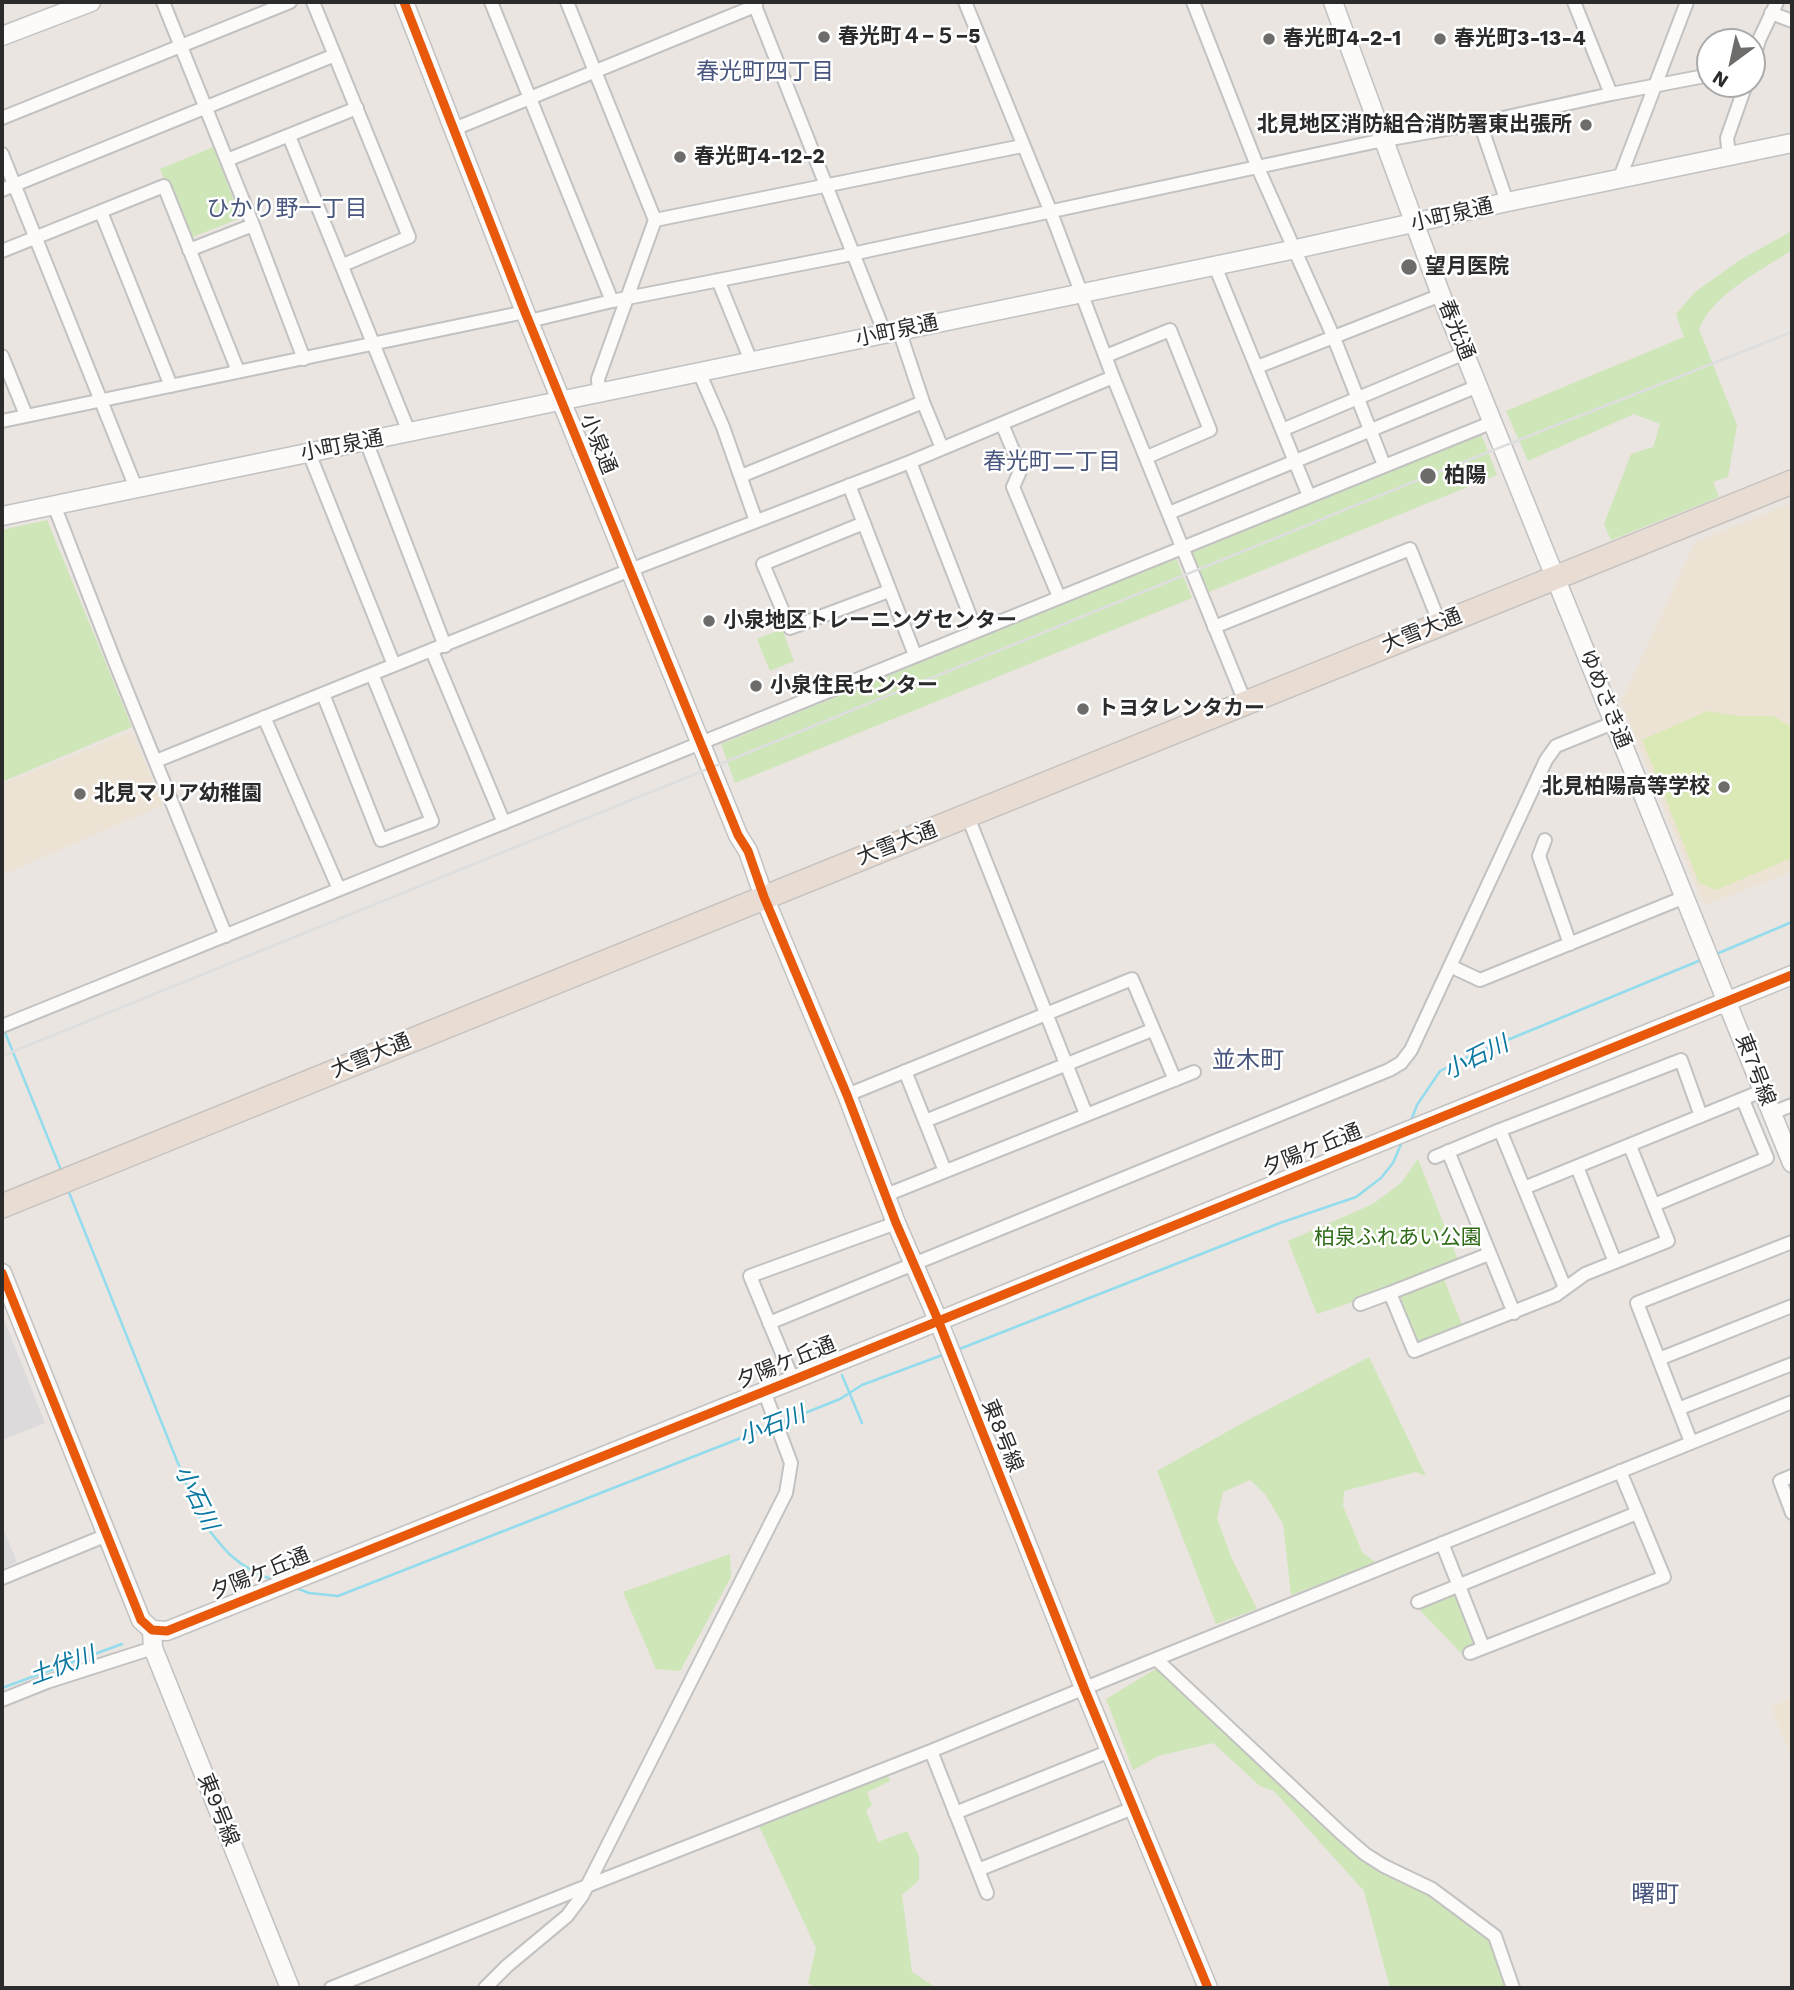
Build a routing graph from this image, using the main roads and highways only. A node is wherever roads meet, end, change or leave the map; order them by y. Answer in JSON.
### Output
{"nodes":[{"id":1,"x":1792,"y":482,"type":"edge"},
{"id":2,"x":2,"y":1206,"type":"edge"}],
"edges":[{"from":1,"to":2,"type":"highway","name":"大雪大通"}]}
